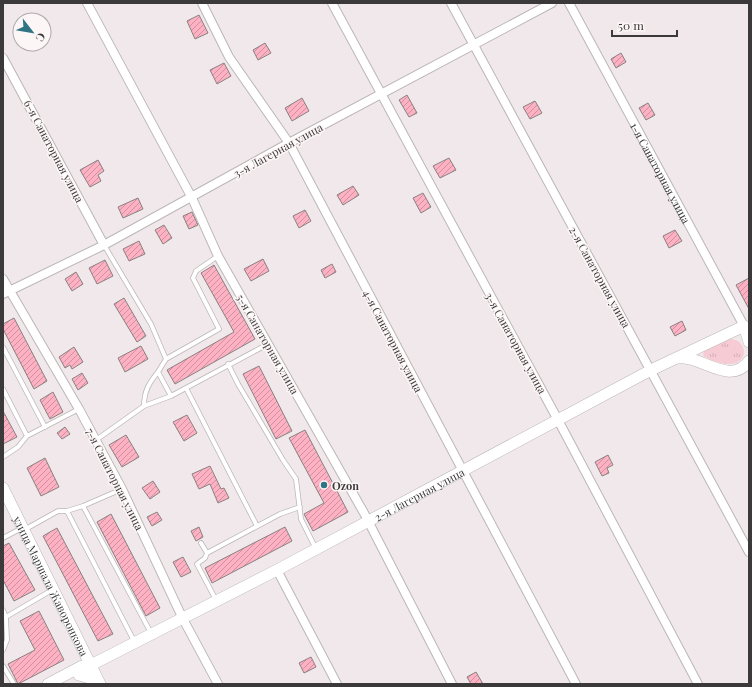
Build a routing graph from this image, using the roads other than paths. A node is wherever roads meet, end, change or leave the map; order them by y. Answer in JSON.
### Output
{"nodes":[{"id":1,"x":88,"y":3,"type":"edge"},
{"id":2,"x":202,"y":3,"type":"edge"},
{"id":3,"x":332,"y":3,"type":"edge"},
{"id":4,"x":451,"y":3,"type":"edge"},
{"id":5,"x":552,"y":3,"type":"edge"},
{"id":6,"x":569,"y":3,"type":"edge"},
{"id":7,"x":472,"y":44,"type":"junction"},
{"id":8,"x":3,"y":58,"type":"edge"},
{"id":9,"x":381,"y":94,"type":"junction"},
{"id":10,"x":288,"y":144,"type":"junction"},
{"id":11,"x":192,"y":198,"type":"junction"},
{"id":12,"x":104,"y":245,"type":"junction"},
{"id":13,"x":218,"y":256,"type":"junction"},
{"id":14,"x":3,"y":279,"type":"edge"},
{"id":15,"x":6,"y":293,"type":"edge"},
{"id":16,"x":747,"y":326,"type":"edge"},
{"id":17,"x":726,"y":334,"type":"junction"},
{"id":18,"x":749,"y":343,"type":"edge"},
{"id":19,"x":268,"y":344,"type":"junction"},
{"id":20,"x":3,"y":346,"type":"edge"},
{"id":21,"x":678,"y":358,"type":"junction"},
{"id":22,"x":166,"y":359,"type":"junction"},
{"id":23,"x":749,"y":361,"type":"edge"},
{"id":24,"x":228,"y":364,"type":"junction"},
{"id":25,"x":651,"y":370,"type":"junction"},
{"id":26,"x":158,"y":372,"type":"junction"},
{"id":27,"x":186,"y":388,"type":"junction"},
{"id":28,"x":3,"y":389,"type":"edge"},
{"id":29,"x":171,"y":396,"type":"junction"},
{"id":30,"x":144,"y":406,"type":"junction"},
{"id":31,"x":79,"y":409,"type":"junction"},
{"id":32,"x":558,"y":420,"type":"junction"},
{"id":33,"x":45,"y":427,"type":"junction"},
{"id":34,"x":27,"y":436,"type":"junction"},
{"id":35,"x":96,"y":440,"type":"junction"},
{"id":36,"x":3,"y":457,"type":"edge"},
{"id":37,"x":462,"y":471,"type":"junction"},
{"id":38,"x":3,"y":488,"type":"edge"},
{"id":39,"x":122,"y":489,"type":"junction"},
{"id":40,"x":83,"y":506,"type":"junction"},
{"id":41,"x":300,"y":507,"type":"junction"},
{"id":42,"x":67,"y":511,"type":"junction"},
{"id":43,"x":368,"y":520,"type":"junction"},
{"id":44,"x":257,"y":526,"type":"junction"},
{"id":45,"x":23,"y":528,"type":"junction"},
{"id":46,"x":3,"y":538,"type":"edge"},
{"id":47,"x":201,"y":543,"type":"dead end"},
{"id":48,"x":316,"y":549,"type":"junction"},
{"id":49,"x":749,"y":552,"type":"edge"},
{"id":50,"x":207,"y":553,"type":"junction"},
{"id":51,"x":277,"y":570,"type":"junction"},
{"id":52,"x":54,"y":589,"type":"junction"},
{"id":53,"x":218,"y":601,"type":"junction"},
{"id":54,"x":3,"y":610,"type":"edge"},
{"id":55,"x":6,"y":617,"type":"junction"},
{"id":56,"x":183,"y":619,"type":"junction"},
{"id":57,"x":152,"y":634,"type":"junction"},
{"id":58,"x":134,"y":643,"type":"junction"},
{"id":59,"x":3,"y":650,"type":"edge"},
{"id":60,"x":3,"y":666,"type":"edge"},
{"id":61,"x":92,"y":668,"type":"junction"},
{"id":62,"x":79,"y":675,"type":"junction"},
{"id":63,"x":14,"y":684,"type":"edge"},
{"id":64,"x":48,"y":684,"type":"edge"},
{"id":65,"x":62,"y":684,"type":"edge"},
{"id":66,"x":100,"y":684,"type":"edge"},
{"id":67,"x":218,"y":684,"type":"edge"},
{"id":68,"x":337,"y":684,"type":"edge"},
{"id":69,"x":452,"y":684,"type":"edge"},
{"id":70,"x":576,"y":684,"type":"edge"},
{"id":71,"x":698,"y":684,"type":"edge"}],
"edges":[{"from":1,"to":11,"type":"street","name":"5-я Санаторная улица"},
{"from":2,"to":10,"type":"street","name":"4-я Санаторная улица"},
{"from":3,"to":9,"type":"street","name":"3-я Санаторная улица"},
{"from":4,"to":7,"type":"street","name":"2-я Санаторная улица"},
{"from":5,"to":7,"type":"street","name":"3-я Лагерная улица"},
{"from":6,"to":16,"type":"street","name":"1-я Санаторная улица"},
{"from":7,"to":9,"type":"street","name":"3-я Лагерная улица"},
{"from":7,"to":25,"type":"street","name":"2-я Санаторная улица"},
{"from":8,"to":12,"type":"street","name":"6-я Санаторная улица"},
{"from":9,"to":10,"type":"street","name":"3-я Лагерная улица"},
{"from":9,"to":32,"type":"street","name":"3-я Санаторная улица"},
{"from":10,"to":11,"type":"street","name":"3-я Лагерная улица"},
{"from":10,"to":37,"type":"street","name":"4-я Санаторная улица"},
{"from":11,"to":12,"type":"street","name":"3-я Лагерная улица"},
{"from":11,"to":13,"type":"street","name":"5-я Санаторная улица"},
{"from":12,"to":15,"type":"street","name":"3-я Лагерная улица"},
{"from":12,"to":22,"type":"lane"},
{"from":13,"to":19,"type":"street","name":"5-я Санаторная улица"},
{"from":13,"to":22,"type":"lane"},
{"from":14,"to":15,"type":"street","name":"7-я Санаторная улица"},
{"from":15,"to":31,"type":"street","name":"7-я Санаторная улица"},
{"from":16,"to":17,"type":"street","name":"2-я Лагерная улица"},
{"from":16,"to":18,"type":"street","name":"1-я Санаторная улица"},
{"from":17,"to":18,"type":"street"},
{"from":17,"to":21,"type":"street","name":"2-я Лагерная улица"},
{"from":19,"to":24,"type":"lane"},
{"from":19,"to":43,"type":"street","name":"5-я Санаторная улица"},
{"from":20,"to":33,"type":"lane"},
{"from":21,"to":23,"type":"street"},
{"from":21,"to":25,"type":"street","name":"2-я Лагерная улица"},
{"from":22,"to":26,"type":"lane"},
{"from":24,"to":27,"type":"lane"},
{"from":24,"to":41,"type":"lane"},
{"from":25,"to":32,"type":"street","name":"2-я Лагерная улица"},
{"from":25,"to":49,"type":"street","name":"2-я Санаторная улица"},
{"from":26,"to":29,"type":"lane"},
{"from":26,"to":30,"type":"lane"},
{"from":27,"to":29,"type":"lane"},
{"from":27,"to":44,"type":"lane"},
{"from":28,"to":34,"type":"lane"},
{"from":29,"to":30,"type":"lane"},
{"from":30,"to":35,"type":"lane"},
{"from":31,"to":33,"type":"lane"},
{"from":31,"to":35,"type":"street","name":"7-я Санаторная улица"},
{"from":32,"to":37,"type":"street","name":"2-я Лагерная улица"},
{"from":32,"to":71,"type":"street","name":"3-я Санаторная улица"},
{"from":33,"to":34,"type":"lane"},
{"from":34,"to":36,"type":"lane"},
{"from":35,"to":39,"type":"street","name":"7-я Санаторная улица"},
{"from":37,"to":43,"type":"street","name":"2-я Лагерная улица"},
{"from":37,"to":70,"type":"street","name":"4-я Санаторная улица"},
{"from":38,"to":45,"type":"street","name":"улица Маршала Жаворонкова"},
{"from":39,"to":40,"type":"lane"},
{"from":39,"to":56,"type":"street","name":"7-я Санаторная улица"},
{"from":40,"to":42,"type":"lane"},
{"from":40,"to":57,"type":"lane"},
{"from":41,"to":44,"type":"lane"},
{"from":41,"to":48,"type":"lane"},
{"from":42,"to":45,"type":"lane"},
{"from":42,"to":58,"type":"lane"},
{"from":43,"to":48,"type":"street","name":"2-я Лагерная улица"},
{"from":43,"to":69,"type":"street","name":"5-я Санаторная улица"},
{"from":44,"to":50,"type":"lane"},
{"from":45,"to":46,"type":"lane"},
{"from":45,"to":52,"type":"street","name":"улица Маршала Жаворонкова"},
{"from":47,"to":50,"type":"lane"},
{"from":48,"to":51,"type":"street","name":"2-я Лагерная улица"},
{"from":50,"to":53,"type":"lane"},
{"from":51,"to":53,"type":"street","name":"2-я Лагерная улица"},
{"from":51,"to":68,"type":"street"},
{"from":52,"to":55,"type":"lane"},
{"from":52,"to":61,"type":"street","name":"улица Маршала Жаворонкова"},
{"from":53,"to":56,"type":"street","name":"2-я Лагерная улица"},
{"from":54,"to":55,"type":"lane"},
{"from":55,"to":59,"type":"lane"},
{"from":56,"to":57,"type":"street","name":"2-я Лагерная улица"},
{"from":56,"to":67,"type":"street","name":"7-я Санаторная улица"},
{"from":57,"to":58,"type":"street","name":"2-я Лагерная улица"},
{"from":58,"to":61,"type":"street","name":"2-я Лагерная улица"},
{"from":60,"to":63,"type":"lane"},
{"from":61,"to":62,"type":"street"},
{"from":61,"to":64,"type":"street","name":"2-я Лагерная улица"},
{"from":61,"to":66,"type":"street","name":"улица Маршала Жаворонкова"},
{"from":62,"to":65,"type":"street"},
{"from":62,"to":66,"type":"street"}]}
